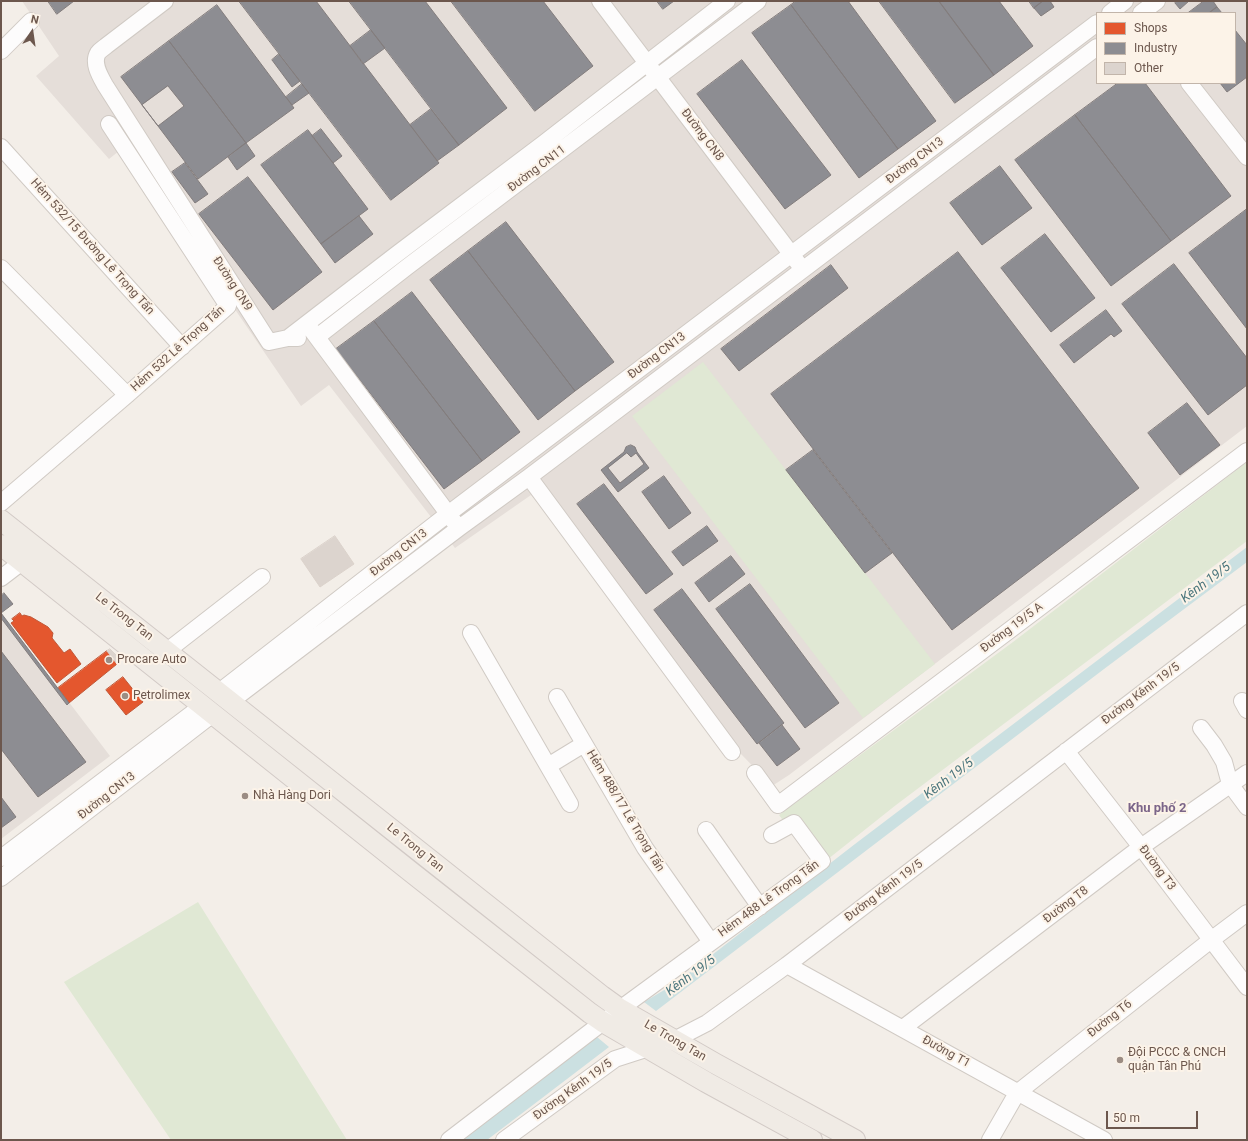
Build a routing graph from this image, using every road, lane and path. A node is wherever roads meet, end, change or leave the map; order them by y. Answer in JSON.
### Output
{"nodes":[{"id":1,"x":165,"y":1,"type":"edge"},
{"id":2,"x":600,"y":1,"type":"edge"},
{"id":3,"x":728,"y":1,"type":"edge"},
{"id":4,"x":758,"y":1,"type":"edge"},
{"id":5,"x":1125,"y":1,"type":"edge"},
{"id":6,"x":1157,"y":1,"type":"edge"},
{"id":7,"x":1111,"y":12,"type":"edge"},
{"id":8,"x":1134,"y":12,"type":"edge"},
{"id":9,"x":1142,"y":12,"type":"edge"},
{"id":10,"x":31,"y":21,"type":"dead end"},
{"id":11,"x":1096,"y":24,"type":"edge"},
{"id":12,"x":1096,"y":48,"type":"edge"},
{"id":13,"x":1,"y":51,"type":"edge"},
{"id":14,"x":647,"y":63,"type":"junction"},
{"id":15,"x":658,"y":77,"type":"junction"},
{"id":16,"x":1190,"y":84,"type":"edge"},
{"id":17,"x":109,"y":124,"type":"dead end"},
{"id":18,"x":1,"y":147,"type":"edge"},
{"id":19,"x":1247,"y":157,"type":"edge"},
{"id":20,"x":791,"y":254,"type":"junction"},
{"id":21,"x":1,"y":268,"type":"edge"},
{"id":22,"x":803,"y":270,"type":"junction"},
{"id":23,"x":307,"y":324,"type":"junction"},
{"id":24,"x":317,"y":337,"type":"junction"},
{"id":25,"x":288,"y":338,"type":"junction"},
{"id":26,"x":182,"y":347,"type":"junction"},
{"id":27,"x":127,"y":395,"type":"junction"},
{"id":28,"x":542,"y":444,"type":"junction"},
{"id":29,"x":1247,"y":451,"type":"edge"},
{"id":30,"x":553,"y":459,"type":"junction"},
{"id":31,"x":529,"y":477,"type":"junction"},
{"id":32,"x":1,"y":503,"type":"edge"},
{"id":33,"x":448,"y":514,"type":"junction"},
{"id":34,"x":1,"y":520,"type":"edge"},
{"id":35,"x":459,"y":528,"type":"junction"},
{"id":36,"x":403,"y":550,"type":"junction"},
{"id":37,"x":9,"y":555,"type":"edge"},
{"id":38,"x":414,"y":562,"type":"junction"},
{"id":39,"x":262,"y":577,"type":"dead end"},
{"id":40,"x":1,"y":578,"type":"edge"},
{"id":41,"x":1247,"y":613,"type":"edge"},
{"id":42,"x":471,"y":633,"type":"dead end"},
{"id":43,"x":167,"y":651,"type":"junction"},
{"id":44,"x":224,"y":697,"type":"junction"},
{"id":45,"x":557,"y":697,"type":"dead end"},
{"id":46,"x":208,"y":710,"type":"junction"},
{"id":47,"x":1201,"y":728,"type":"dead end"},
{"id":48,"x":584,"y":744,"type":"junction"},
{"id":49,"x":1066,"y":751,"type":"junction"},
{"id":50,"x":732,"y":752,"type":"dead end"},
{"id":51,"x":548,"y":766,"type":"junction"},
{"id":52,"x":754,"y":773,"type":"dead end"},
{"id":53,"x":1247,"y":773,"type":"edge"},
{"id":54,"x":1230,"y":784,"type":"junction"},
{"id":55,"x":570,"y":804,"type":"dead end"},
{"id":56,"x":1247,"y":807,"type":"edge"},
{"id":57,"x":706,"y":830,"type":"dead end"},
{"id":58,"x":772,"y":835,"type":"dead end"},
{"id":59,"x":36,"y":841,"type":"junction"},
{"id":60,"x":1141,"y":847,"type":"junction"},
{"id":61,"x":1,"y":858,"type":"edge"},
{"id":62,"x":1,"y":878,"type":"edge"},
{"id":63,"x":760,"y":907,"type":"junction"},
{"id":64,"x":1247,"y":913,"type":"edge"},
{"id":65,"x":1211,"y":940,"type":"junction"},
{"id":66,"x":711,"y":942,"type":"junction"},
{"id":67,"x":787,"y":965,"type":"junction"},
{"id":68,"x":1247,"y":987,"type":"edge"},
{"id":69,"x":620,"y":1009,"type":"junction"},
{"id":70,"x":603,"y":1022,"type":"junction"},
{"id":71,"x":903,"y":1028,"type":"junction"},
{"id":72,"x":674,"y":1040,"type":"junction"},
{"id":73,"x":649,"y":1049,"type":"junction"},
{"id":74,"x":1017,"y":1093,"type":"junction"},
{"id":75,"x":449,"y":1140,"type":"edge"},
{"id":76,"x":504,"y":1140,"type":"edge"},
{"id":77,"x":812,"y":1140,"type":"edge"},
{"id":78,"x":855,"y":1140,"type":"edge"},
{"id":79,"x":990,"y":1140,"type":"edge"},
{"id":80,"x":1104,"y":1140,"type":"edge"}],
"edges":[{"from":1,"to":25,"type":"street","name":"Đường CN9"},
{"from":2,"to":14,"type":"street","name":"Đường CN8"},
{"from":3,"to":14,"type":"street","name":"Đường CN11"},
{"from":4,"to":15,"type":"street","name":"Đường CN11"},
{"from":5,"to":7,"type":"street"},
{"from":5,"to":8,"type":"street"},
{"from":6,"to":9,"type":"street"},
{"from":10,"to":13,"type":"street"},
{"from":11,"to":20,"type":"street","name":"Đường CN13"},
{"from":12,"to":22,"type":"street","name":"Đường CN13"},
{"from":14,"to":15,"type":"street","name":"Đường CN8"},
{"from":14,"to":23,"type":"street","name":"Đường CN11"},
{"from":15,"to":20,"type":"street","name":"Đường CN8"},
{"from":15,"to":24,"type":"street","name":"Đường CN11"},
{"from":16,"to":19,"type":"street"},
{"from":17,"to":26,"type":"street","name":"Hẻm 532 Lê Trọng Tấn"},
{"from":18,"to":26,"type":"street","name":"Hẻm 532/15 Đường Lê Trọng Tấn"},
{"from":20,"to":22,"type":"street","name":"Đường CN8"},
{"from":20,"to":28,"type":"street","name":"Đường CN13"},
{"from":21,"to":27,"type":"street"},
{"from":22,"to":30,"type":"street","name":"Đường CN13"},
{"from":23,"to":24,"type":"street"},
{"from":23,"to":25,"type":"street","name":"Đường CN11"},
{"from":24,"to":25,"type":"street","name":"Đường CN9"},
{"from":24,"to":33,"type":"street"},
{"from":26,"to":27,"type":"street","name":"Hẻm 532 Lê Trọng Tấn"},
{"from":27,"to":32,"type":"street","name":"Hẻm 532 Lê Trọng Tấn"},
{"from":28,"to":30,"type":"street"},
{"from":28,"to":33,"type":"street","name":"Đường CN13"},
{"from":29,"to":52,"type":"street","name":"Đường 19/5 A"},
{"from":30,"to":31,"type":"street","name":"Đường CN13"},
{"from":31,"to":35,"type":"street","name":"Đường CN13"},
{"from":31,"to":50,"type":"street"},
{"from":33,"to":35,"type":"street"},
{"from":33,"to":36,"type":"street","name":"Đường CN13"},
{"from":34,"to":43,"type":"main road","name":"Le Trong Tan"},
{"from":35,"to":38,"type":"street","name":"Đường CN13"},
{"from":36,"to":38,"type":"street"},
{"from":36,"to":44,"type":"street","name":"Đường CN13"},
{"from":37,"to":40,"type":"street"},
{"from":37,"to":46,"type":"main road","name":"Le Trong Tan"},
{"from":38,"to":44,"type":"street","name":"Đường CN13"},
{"from":39,"to":43,"type":"street"},
{"from":41,"to":49,"type":"street","name":"Đường Kênh 19/5"},
{"from":42,"to":51,"type":"street"},
{"from":43,"to":44,"type":"main road","name":"Le Trong Tan"},
{"from":44,"to":46,"type":"main road"},
{"from":44,"to":69,"type":"main road","name":"Le Trong Tan"},
{"from":45,"to":48,"type":"street","name":"Hẻm 488/17 Lê Trọng Tấn"},
{"from":46,"to":59,"type":"street","name":"Đường CN13"},
{"from":46,"to":70,"type":"main road","name":"Le Trong Tan"},
{"from":47,"to":54,"type":"street"},
{"from":48,"to":51,"type":"street"},
{"from":48,"to":66,"type":"street","name":"Hẻm 488/17 Lê Trọng Tấn"},
{"from":49,"to":60,"type":"street","name":"Đường T3"},
{"from":49,"to":67,"type":"street","name":"Đường Kênh 19/5"},
{"from":51,"to":55,"type":"street"},
{"from":53,"to":54,"type":"street","name":"Đường T8"},
{"from":54,"to":56,"type":"street"},
{"from":54,"to":60,"type":"street","name":"Đường T8"},
{"from":57,"to":63,"type":"street"},
{"from":58,"to":63,"type":"street","name":"Hẻm 488 Lê Trọng Tấn"},
{"from":59,"to":61,"type":"street","name":"Đường CN13"},
{"from":59,"to":62,"type":"street","name":"Đường CN13"},
{"from":60,"to":65,"type":"street","name":"Đường T3"},
{"from":60,"to":71,"type":"street","name":"Đường T8"},
{"from":63,"to":66,"type":"street","name":"Hẻm 488 Lê Trọng Tấn"},
{"from":64,"to":65,"type":"street","name":"Đường T6"},
{"from":65,"to":68,"type":"street","name":"Đường T3"},
{"from":65,"to":74,"type":"street","name":"Đường T6"},
{"from":66,"to":69,"type":"street","name":"Hẻm 488 Lê Trọng Tấn"},
{"from":67,"to":71,"type":"street","name":"Đường T1"},
{"from":67,"to":72,"type":"street","name":"Đường Kênh 19/5"},
{"from":69,"to":70,"type":"street"},
{"from":69,"to":72,"type":"main road","name":"Le Trong Tan"},
{"from":70,"to":73,"type":"main road","name":"Le Trong Tan"},
{"from":70,"to":75,"type":"street"},
{"from":71,"to":74,"type":"street","name":"Đường T1"},
{"from":72,"to":73,"type":"street","name":"Đường Kênh 19/5"},
{"from":72,"to":78,"type":"main road","name":"Le Trong Tan"},
{"from":73,"to":76,"type":"street","name":"Đường Kênh 19/5"},
{"from":73,"to":77,"type":"main road","name":"Le Trong Tan"},
{"from":74,"to":79,"type":"street","name":"Đường T6"},
{"from":74,"to":80,"type":"street","name":"Đường T1"}]}
